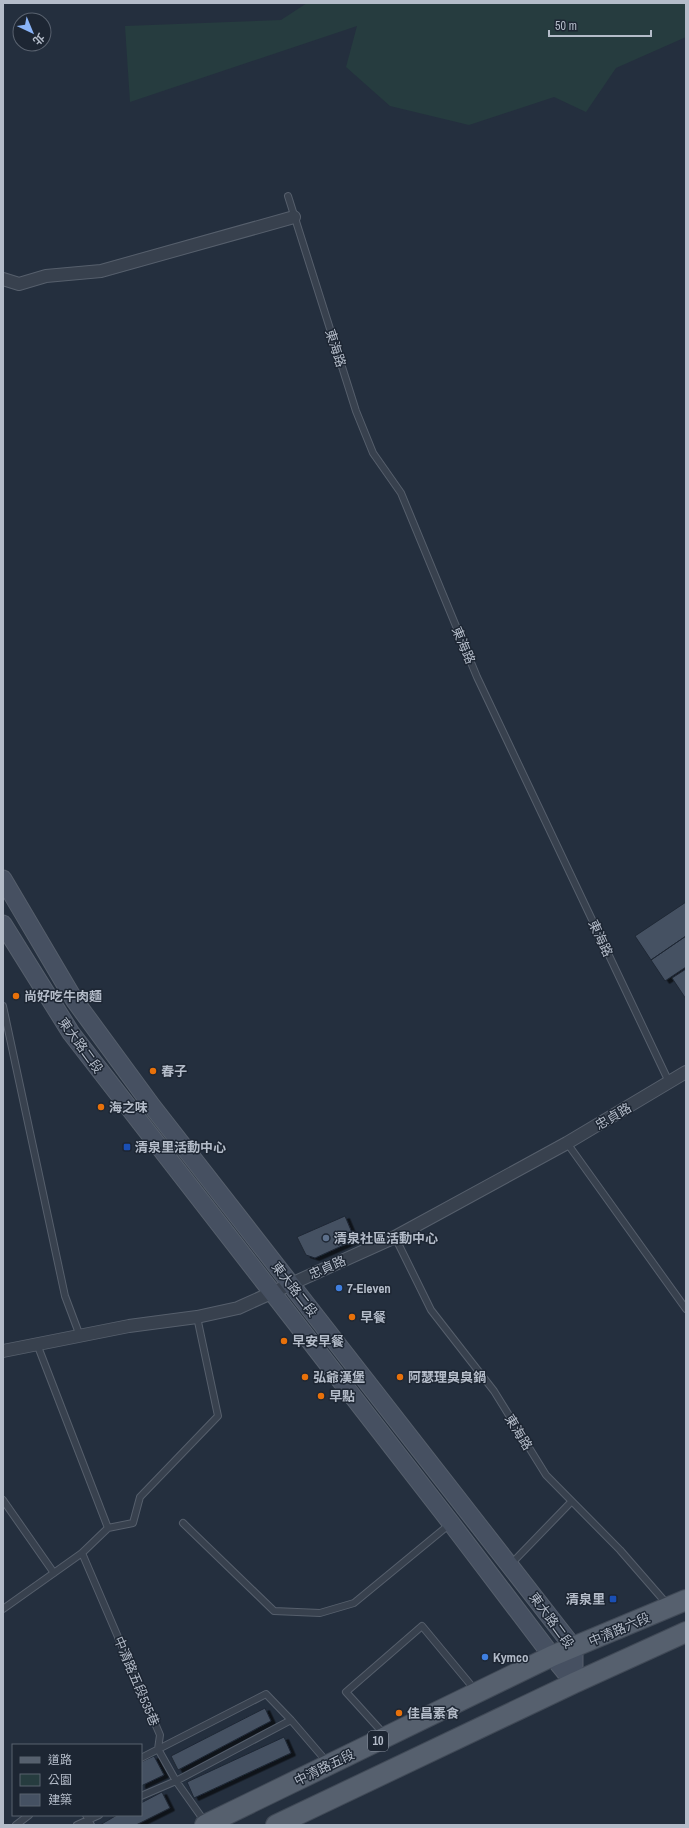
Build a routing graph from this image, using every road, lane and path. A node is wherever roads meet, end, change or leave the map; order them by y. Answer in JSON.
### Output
{"nodes":[{"id":1,"x":288,"y":196,"type":"dead end"},
{"id":2,"x":294,"y":217,"type":"junction"},
{"id":3,"x":3,"y":279,"type":"edge"},
{"id":4,"x":3,"y":879,"type":"edge"},
{"id":5,"x":3,"y":924,"type":"edge"},
{"id":6,"x":3,"y":1006,"type":"edge"},
{"id":7,"x":686,"y":1072,"type":"edge"},
{"id":8,"x":669,"y":1082,"type":"junction"},
{"id":9,"x":567,"y":1143,"type":"junction"},
{"id":10,"x":395,"y":1237,"type":"junction"},
{"id":11,"x":291,"y":1283,"type":"junction"},
{"id":12,"x":272,"y":1292,"type":"junction"},
{"id":13,"x":686,"y":1309,"type":"edge"},
{"id":14,"x":197,"y":1317,"type":"junction"},
{"id":15,"x":80,"y":1336,"type":"junction"},
{"id":16,"x":37,"y":1344,"type":"junction"},
{"id":17,"x":3,"y":1351,"type":"edge"},
{"id":18,"x":3,"y":1500,"type":"edge"},
{"id":19,"x":571,"y":1502,"type":"junction"},
{"id":20,"x":183,"y":1523,"type":"dead end"},
{"id":21,"x":451,"y":1523,"type":"junction"},
{"id":22,"x":108,"y":1528,"type":"junction"},
{"id":23,"x":82,"y":1553,"type":"junction"},
{"id":24,"x":511,"y":1565,"type":"junction"},
{"id":25,"x":54,"y":1573,"type":"junction"},
{"id":26,"x":678,"y":1604,"type":"edge"},
{"id":27,"x":3,"y":1609,"type":"edge"},
{"id":28,"x":686,"y":1632,"type":"edge"},
{"id":29,"x":574,"y":1648,"type":"junction"},
{"id":30,"x":552,"y":1656,"type":"junction"},
{"id":31,"x":574,"y":1683,"type":"junction"},
{"id":32,"x":477,"y":1692,"type":"junction"},
{"id":33,"x":291,"y":1720,"type":"junction"},
{"id":34,"x":386,"y":1737,"type":"junction"},
{"id":35,"x":158,"y":1750,"type":"junction"},
{"id":36,"x":142,"y":1758,"type":"edge"},
{"id":37,"x":330,"y":1764,"type":"junction"},
{"id":38,"x":176,"y":1780,"type":"junction"},
{"id":39,"x":142,"y":1796,"type":"edge"},
{"id":40,"x":28,"y":1816,"type":"edge"},
{"id":41,"x":88,"y":1820,"type":"edge"},
{"id":42,"x":16,"y":1825,"type":"edge"},
{"id":43,"x":77,"y":1825,"type":"edge"},
{"id":44,"x":206,"y":1825,"type":"edge"},
{"id":45,"x":276,"y":1825,"type":"edge"}],
"edges":[{"from":1,"to":2,"type":"lane","name":"東海路"},
{"from":2,"to":3,"type":"street"},
{"from":2,"to":8,"type":"lane","name":"東海路"},
{"from":4,"to":11,"type":"street","name":"東大路二段"},
{"from":5,"to":12,"type":"street","name":"東大路二段"},
{"from":6,"to":15,"type":"lane"},
{"from":7,"to":8,"type":"street","name":"忠貞路"},
{"from":8,"to":9,"type":"street","name":"忠貞路"},
{"from":9,"to":10,"type":"street","name":"忠貞路"},
{"from":9,"to":13,"type":"lane"},
{"from":10,"to":11,"type":"street","name":"忠貞路"},
{"from":10,"to":19,"type":"lane","name":"東海路"},
{"from":11,"to":12,"type":"street","name":"忠貞路"},
{"from":11,"to":24,"type":"street","name":"東大路二段"},
{"from":12,"to":14,"type":"street","name":"忠貞路"},
{"from":12,"to":21,"type":"street","name":"東大路二段"},
{"from":14,"to":15,"type":"street","name":"忠貞路"},
{"from":14,"to":22,"type":"lane"},
{"from":15,"to":16,"type":"street","name":"忠貞路"},
{"from":16,"to":17,"type":"street","name":"忠貞路"},
{"from":16,"to":22,"type":"lane"},
{"from":18,"to":25,"type":"lane"},
{"from":19,"to":24,"type":"lane"},
{"from":19,"to":26,"type":"lane","name":"東海路"},
{"from":20,"to":21,"type":"lane"},
{"from":21,"to":30,"type":"street","name":"東大路二段"},
{"from":22,"to":23,"type":"lane"},
{"from":23,"to":25,"type":"lane"},
{"from":23,"to":35,"type":"lane","name":"中清路五段535巷"},
{"from":24,"to":29,"type":"street","name":"東大路二段"},
{"from":25,"to":27,"type":"lane"},
{"from":26,"to":29,"type":"main road","name":"中清路六段","number":"10"},
{"from":28,"to":31,"type":"main road","number":"10"},
{"from":29,"to":30,"type":"main road","name":"中清路六段","number":"10"},
{"from":29,"to":31,"type":"street","name":"東大路二段"},
{"from":30,"to":31,"type":"street","name":"東大路二段"},
{"from":30,"to":32,"type":"main road","name":"中清路五段","number":"10"},
{"from":31,"to":45,"type":"main road","number":"10"},
{"from":32,"to":34,"type":"main road","name":"中清路五段","number":"10"},
{"from":32,"to":34,"type":"lane"},
{"from":33,"to":35,"type":"lane"},
{"from":33,"to":37,"type":"lane"},
{"from":33,"to":38,"type":"lane"},
{"from":34,"to":37,"type":"main road","name":"中清路五段","number":"10"},
{"from":35,"to":36,"type":"lane"},
{"from":35,"to":38,"type":"lane"},
{"from":37,"to":44,"type":"main road","name":"中清路五段","number":"10"},
{"from":38,"to":39,"type":"lane"},
{"from":38,"to":44,"type":"lane"},
{"from":40,"to":42,"type":"lane"},
{"from":41,"to":43,"type":"lane"}]}
